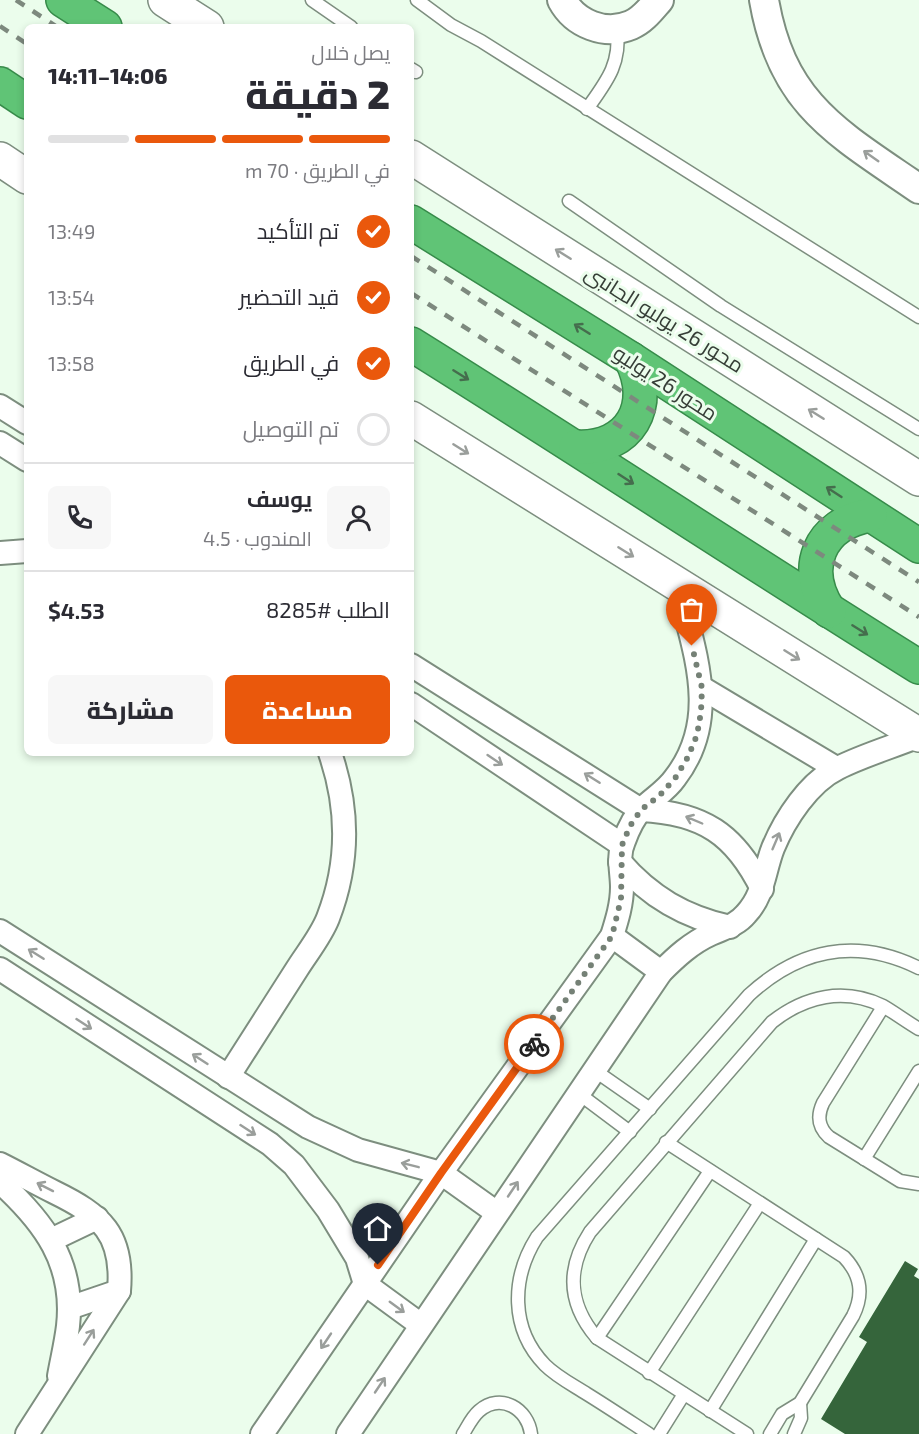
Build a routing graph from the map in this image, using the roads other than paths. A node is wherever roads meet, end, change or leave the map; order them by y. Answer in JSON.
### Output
{"nodes":[{"id":1,"x":63,"y":0,"type":"edge"},
{"id":2,"x":165,"y":0,"type":"edge"},
{"id":3,"x":312,"y":0,"type":"edge"},
{"id":4,"x":417,"y":0,"type":"edge"},
{"id":5,"x":562,"y":0,"type":"edge"},
{"id":6,"x":659,"y":0,"type":"edge"},
{"id":7,"x":764,"y":0,"type":"edge"},
{"id":8,"x":202,"y":21,"type":"edge"},
{"id":9,"x":100,"y":24,"type":"edge"},
{"id":10,"x":347,"y":24,"type":"edge"},
{"id":11,"x":617,"y":29,"type":"junction"},
{"id":12,"x":0,"y":84,"type":"edge"},
{"id":13,"x":24,"y":100,"type":"edge"},
{"id":14,"x":587,"y":109,"type":"junction"},
{"id":15,"x":0,"y":159,"type":"edge"},
{"id":16,"x":414,"y":159,"type":"edge"},
{"id":17,"x":24,"y":175,"type":"edge"},
{"id":18,"x":919,"y":189,"type":"edge"},
{"id":19,"x":569,"y":201,"type":"dead end"},
{"id":20,"x":414,"y":224,"type":"edge"},
{"id":21,"x":919,"y":317,"type":"edge"},
{"id":22,"x":414,"y":346,"type":"edge"},
{"id":23,"x":631,"y":359,"type":"junction"},
{"id":24,"x":0,"y":406,"type":"edge"},
{"id":25,"x":414,"y":420,"type":"edge"},
{"id":26,"x":24,"y":421,"type":"edge"},
{"id":27,"x":919,"y":429,"type":"edge"},
{"id":28,"x":0,"y":443,"type":"edge"},
{"id":29,"x":576,"y":447,"type":"junction"},
{"id":30,"x":24,"y":458,"type":"edge"},
{"id":31,"x":919,"y":479,"type":"edge"},
{"id":32,"x":870,"y":515,"type":"junction"},
{"id":33,"x":919,"y":546,"type":"edge"},
{"id":34,"x":24,"y":551,"type":"edge"},
{"id":35,"x":0,"y":553,"type":"edge"},
{"id":36,"x":678,"y":584,"type":"junction"},
{"id":37,"x":829,"y":611,"type":"junction"},
{"id":38,"x":414,"y":667,"type":"edge"},
{"id":39,"x":919,"y":667,"type":"edge"},
{"id":40,"x":702,"y":688,"type":"junction"},
{"id":41,"x":466,"y":699,"type":"junction"},
{"id":42,"x":414,"y":706,"type":"edge"},
{"id":43,"x":446,"y":728,"type":"junction"},
{"id":44,"x":919,"y":736,"type":"edge"},
{"id":45,"x":331,"y":756,"type":"edge"},
{"id":46,"x":837,"y":768,"type":"junction"},
{"id":47,"x":641,"y":810,"type":"junction"},
{"id":48,"x":621,"y":853,"type":"junction"},
{"id":49,"x":762,"y":889,"type":"junction"},
{"id":50,"x":730,"y":927,"type":"junction"},
{"id":51,"x":0,"y":931,"type":"edge"},
{"id":52,"x":612,"y":936,"type":"junction"},
{"id":53,"x":919,"y":968,"type":"edge"},
{"id":54,"x":0,"y":969,"type":"edge"},
{"id":55,"x":661,"y":972,"type":"junction"},
{"id":56,"x":883,"y":1006,"type":"junction"},
{"id":57,"x":919,"y":1029,"type":"edge"},
{"id":58,"x":594,"y":1070,"type":"junction"},
{"id":59,"x":919,"y":1071,"type":"edge"},
{"id":60,"x":228,"y":1077,"type":"junction"},
{"id":61,"x":579,"y":1093,"type":"junction"},
{"id":62,"x":650,"y":1109,"type":"junction"},
{"id":63,"x":630,"y":1132,"type":"junction"},
{"id":64,"x":666,"y":1142,"type":"junction"},
{"id":65,"x":864,"y":1159,"type":"junction"},
{"id":66,"x":0,"y":1164,"type":"edge"},
{"id":67,"x":710,"y":1171,"type":"junction"},
{"id":68,"x":441,"y":1173,"type":"junction"},
{"id":69,"x":0,"y":1182,"type":"edge"},
{"id":70,"x":919,"y":1184,"type":"edge"},
{"id":71,"x":760,"y":1203,"type":"junction"},
{"id":72,"x":497,"y":1213,"type":"junction"},
{"id":73,"x":97,"y":1218,"type":"junction"},
{"id":74,"x":816,"y":1239,"type":"junction"},
{"id":75,"x":51,"y":1240,"type":"junction"},
{"id":76,"x":365,"y":1284,"type":"junction"},
{"id":77,"x":119,"y":1291,"type":"junction"},
{"id":78,"x":69,"y":1308,"type":"junction"},
{"id":79,"x":421,"y":1325,"type":"junction"},
{"id":80,"x":597,"y":1338,"type":"junction"},
{"id":81,"x":650,"y":1373,"type":"junction"},
{"id":82,"x":58,"y":1386,"type":"junction"},
{"id":83,"x":684,"y":1394,"type":"junction"},
{"id":84,"x":800,"y":1403,"type":"junction"},
{"id":85,"x":710,"y":1411,"type":"junction"},
{"id":86,"x":353,"y":1430,"type":"edge"},
{"id":87,"x":27,"y":1434,"type":"edge"},
{"id":88,"x":262,"y":1434,"type":"edge"},
{"id":89,"x":463,"y":1434,"type":"edge"},
{"id":90,"x":531,"y":1434,"type":"edge"},
{"id":91,"x":649,"y":1434,"type":"edge"},
{"id":92,"x":659,"y":1434,"type":"edge"},
{"id":93,"x":747,"y":1434,"type":"edge"},
{"id":94,"x":770,"y":1434,"type":"edge"},
{"id":95,"x":794,"y":1434,"type":"edge"}],
"edges":[{"from":1,"to":9,"type":"highway"},
{"from":2,"to":8,"type":"main road"},
{"from":3,"to":10,"type":"lane"},
{"from":4,"to":14,"type":"lane"},
{"from":5,"to":11,"type":"street"},
{"from":6,"to":11,"type":"street"},
{"from":18,"to":7,"type":"street","one_way":true},
{"from":11,"to":14,"type":"lane"},
{"from":12,"to":13,"type":"highway"},
{"from":14,"to":21,"type":"lane"},
{"from":15,"to":17,"type":"main road"},
{"from":31,"to":16,"type":"main road","name":"محور 26 يوليو الجانبى","one_way":true},
{"from":19,"to":27,"type":"lane"},
{"from":23,"to":20,"type":"highway","name":"محور 26 يوليو","one_way":true},
{"from":22,"to":29,"type":"highway","one_way":true},
{"from":23,"to":29,"type":"highway"},
{"from":32,"to":23,"type":"highway","name":"محور 26 يوليو","one_way":true},
{"from":24,"to":26,"type":"street"},
{"from":25,"to":36,"type":"main road","one_way":true},
{"from":28,"to":30,"type":"street"},
{"from":29,"to":37,"type":"highway","one_way":true},
{"from":32,"to":33,"type":"highway","name":"محور 26 يوليو"},
{"from":32,"to":37,"type":"highway"},
{"from":34,"to":35,"type":"street"},
{"from":36,"to":40,"type":"street"},
{"from":36,"to":44,"type":"main road","one_way":true},
{"from":37,"to":39,"type":"highway","one_way":true},
{"from":38,"to":41,"type":"street"},
{"from":40,"to":46,"type":"street"},
{"from":40,"to":47,"type":"street"},
{"from":41,"to":43,"type":"street"},
{"from":47,"to":41,"type":"street","one_way":true},
{"from":42,"to":43,"type":"street"},
{"from":43,"to":48,"type":"street","one_way":true},
{"from":44,"to":46,"type":"street"},
{"from":45,"to":60,"type":"street"},
{"from":49,"to":46,"type":"street","one_way":true},
{"from":47,"to":48,"type":"street"},
{"from":49,"to":47,"type":"street","one_way":true},
{"from":48,"to":50,"type":"street"},
{"from":48,"to":52,"type":"street"},
{"from":49,"to":50,"type":"street"},
{"from":50,"to":55,"type":"street"},
{"from":60,"to":51,"type":"street","one_way":true},
{"from":52,"to":55,"type":"street"},
{"from":52,"to":68,"type":"street"},
{"from":53,"to":62,"type":"lane"},
{"from":54,"to":76,"type":"street","one_way":true},
{"from":55,"to":58,"type":"street"},
{"from":56,"to":57,"type":"lane"},
{"from":56,"to":64,"type":"lane"},
{"from":56,"to":65,"type":"lane"},
{"from":58,"to":61,"type":"street"},
{"from":58,"to":62,"type":"lane"},
{"from":59,"to":65,"type":"lane"},
{"from":68,"to":60,"type":"street","one_way":true},
{"from":61,"to":63,"type":"lane"},
{"from":72,"to":61,"type":"street","one_way":true},
{"from":62,"to":63,"type":"lane"},
{"from":63,"to":91,"type":"lane"},
{"from":64,"to":67,"type":"lane"},
{"from":64,"to":80,"type":"lane"},
{"from":65,"to":70,"type":"lane"},
{"from":73,"to":66,"type":"street","one_way":true},
{"from":67,"to":71,"type":"lane"},
{"from":67,"to":80,"type":"lane"},
{"from":68,"to":72,"type":"street"},
{"from":68,"to":76,"type":"street"},
{"from":69,"to":75,"type":"street"},
{"from":71,"to":74,"type":"lane"},
{"from":71,"to":81,"type":"lane"},
{"from":72,"to":79,"type":"street"},
{"from":73,"to":75,"type":"street"},
{"from":73,"to":77,"type":"street"},
{"from":74,"to":84,"type":"lane"},
{"from":74,"to":85,"type":"lane"},
{"from":75,"to":78,"type":"street"},
{"from":76,"to":79,"type":"street","one_way":true},
{"from":76,"to":88,"type":"street","one_way":true},
{"from":77,"to":78,"type":"street"},
{"from":82,"to":77,"type":"street","one_way":true},
{"from":78,"to":82,"type":"street"},
{"from":86,"to":79,"type":"street","one_way":true},
{"from":80,"to":81,"type":"lane"},
{"from":81,"to":83,"type":"lane"},
{"from":82,"to":87,"type":"street"},
{"from":83,"to":85,"type":"lane"},
{"from":83,"to":92,"type":"lane"},
{"from":84,"to":94,"type":"lane"},
{"from":84,"to":95,"type":"lane"},
{"from":85,"to":93,"type":"lane"},
{"from":89,"to":90,"type":"lane"}]}
